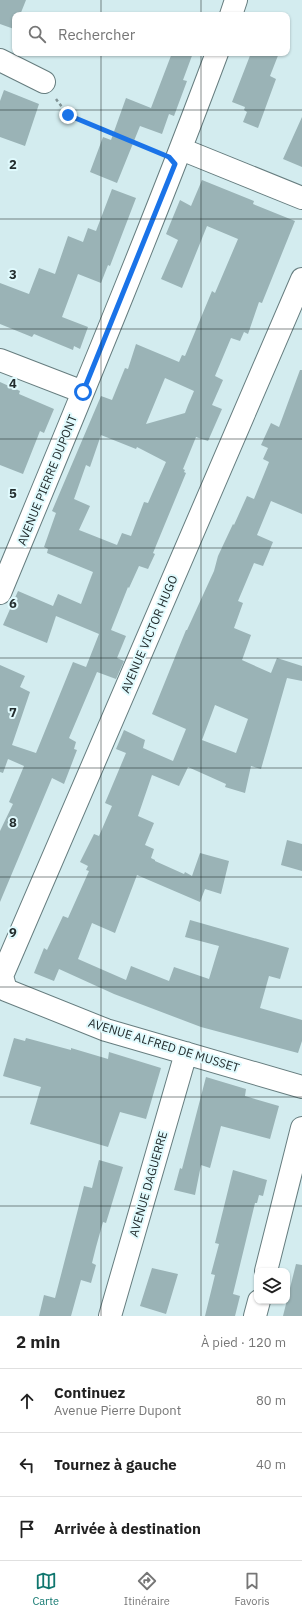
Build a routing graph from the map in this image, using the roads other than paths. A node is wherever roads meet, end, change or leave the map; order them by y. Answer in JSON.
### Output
{"nodes":[{"id":1,"x":236,"y":0,"type":"edge"},
{"id":2,"x":232,"y":12,"type":"edge"},
{"id":3,"x":216,"y":56,"type":"edge"},
{"id":4,"x":0,"y":60,"type":"edge"},
{"id":5,"x":44,"y":82,"type":"road end"},
{"id":6,"x":178,"y":156,"type":"junction"},
{"id":7,"x":302,"y":198,"type":"edge"},
{"id":8,"x":302,"y":279,"type":"edge"},
{"id":9,"x":0,"y":360,"type":"edge"},
{"id":10,"x":83,"y":392,"type":"junction"},
{"id":11,"x":0,"y":593,"type":"edge"},
{"id":12,"x":6,"y":990,"type":"joint"},
{"id":13,"x":186,"y":1052,"type":"junction"},
{"id":14,"x":302,"y":1087,"type":"edge"},
{"id":15,"x":302,"y":1128,"type":"edge"},
{"id":16,"x":267,"y":1268,"type":"edge"},
{"id":17,"x":258,"y":1304,"type":"edge"},
{"id":18,"x":110,"y":1316,"type":"edge"},
{"id":19,"x":255,"y":1316,"type":"edge"}],
"edges":[{"from":1,"to":2,"type":"street"},
{"from":3,"to":6,"type":"street","name":"AVENUE PIERRE DUPONT"},
{"from":4,"to":5,"type":"street"},
{"from":6,"to":7,"type":"street"},
{"from":6,"to":10,"type":"street","name":"AVENUE PIERRE DUPONT"},
{"from":8,"to":12,"type":"street","name":"AVENUE VICTOR HUGO"},
{"from":9,"to":10,"type":"street"},
{"from":10,"to":11,"type":"street","name":"AVENUE PIERRE DUPONT"},
{"from":12,"to":13,"type":"street","name":"AVENUE ALFRED DE MUSSET"},
{"from":13,"to":14,"type":"street","name":"AVENUE ALFRED DE MUSSET"},
{"from":13,"to":18,"type":"street","name":"AVENUE DAGUERRE"},
{"from":15,"to":16,"type":"street"},
{"from":17,"to":19,"type":"street"}]}
